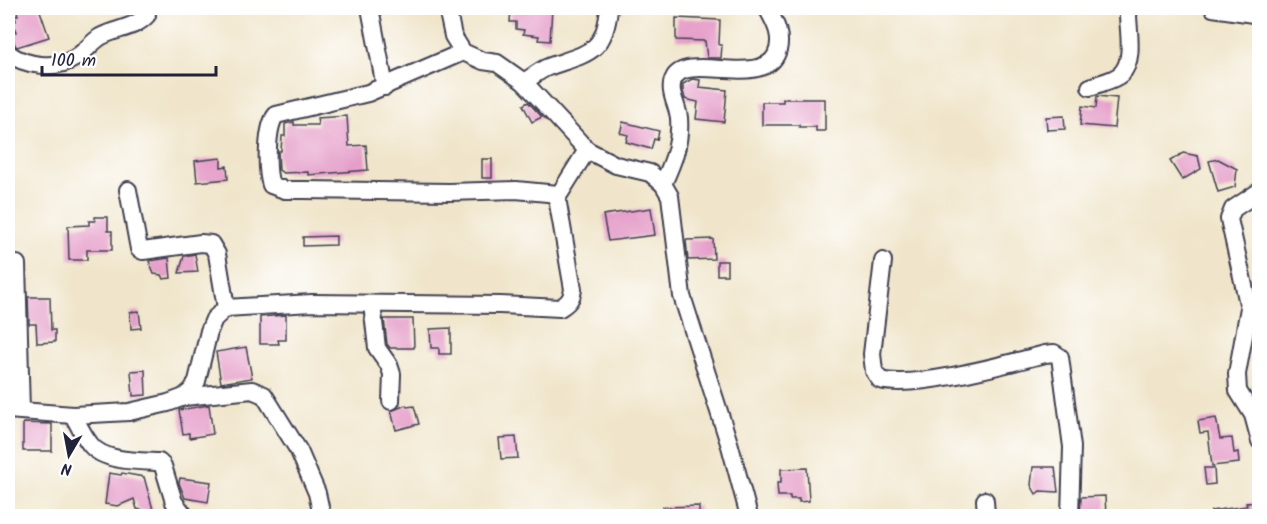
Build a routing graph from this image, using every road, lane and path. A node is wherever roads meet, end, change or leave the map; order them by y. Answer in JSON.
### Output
{"nodes":[{"id":1,"x":146,"y":8,"type":"edge"},
{"id":2,"x":370,"y":8,"type":"edge"},
{"id":3,"x":447,"y":8,"type":"edge"},
{"id":4,"x":609,"y":8,"type":"edge"},
{"id":5,"x":767,"y":8,"type":"edge"},
{"id":6,"x":1130,"y":8,"type":"edge"},
{"id":7,"x":1214,"y":8,"type":"edge"},
{"id":8,"x":1260,"y":15,"type":"edge"},
{"id":9,"x":463,"y":52,"type":"junction"},
{"id":10,"x":8,"y":53,"type":"edge"},
{"id":11,"x":524,"y":82,"type":"junction"},
{"id":12,"x":385,"y":87,"type":"junction"},
{"id":13,"x":1090,"y":87,"type":"dead end"},
{"id":14,"x":587,"y":150,"type":"junction"},
{"id":15,"x":663,"y":184,"type":"junction"},
{"id":16,"x":128,"y":190,"type":"dead end"},
{"id":17,"x":1260,"y":191,"type":"edge"},
{"id":18,"x":558,"y":194,"type":"junction"},
{"id":19,"x":883,"y":261,"type":"dead end"},
{"id":20,"x":17,"y":264,"type":"dead end"},
{"id":21,"x":372,"y":304,"type":"junction"},
{"id":22,"x":226,"y":308,"type":"junction"},
{"id":23,"x":184,"y":397,"type":"junction"},
{"id":24,"x":391,"y":401,"type":"dead end"},
{"id":25,"x":14,"y":411,"type":"edge"},
{"id":26,"x":72,"y":415,"type":"junction"},
{"id":27,"x":1260,"y":441,"type":"edge"},
{"id":28,"x":185,"y":516,"type":"edge"},
{"id":29,"x":322,"y":516,"type":"edge"},
{"id":30,"x":749,"y":516,"type":"edge"},
{"id":31,"x":1070,"y":516,"type":"edge"}],
"edges":[{"from":1,"to":10,"type":"street"},
{"from":2,"to":12,"type":"street"},
{"from":3,"to":9,"type":"street"},
{"from":4,"to":11,"type":"street"},
{"from":5,"to":15,"type":"street"},
{"from":6,"to":13,"type":"street"},
{"from":7,"to":8,"type":"street"},
{"from":9,"to":11,"type":"street"},
{"from":9,"to":12,"type":"street"},
{"from":11,"to":14,"type":"street"},
{"from":12,"to":18,"type":"street"},
{"from":14,"to":15,"type":"street"},
{"from":14,"to":18,"type":"street"},
{"from":15,"to":30,"type":"street"},
{"from":16,"to":22,"type":"street"},
{"from":17,"to":27,"type":"street"},
{"from":18,"to":21,"type":"street"},
{"from":19,"to":31,"type":"street"},
{"from":20,"to":25,"type":"street"},
{"from":21,"to":22,"type":"street"},
{"from":21,"to":24,"type":"street"},
{"from":22,"to":23,"type":"street"},
{"from":23,"to":26,"type":"street"},
{"from":23,"to":29,"type":"street"},
{"from":25,"to":26,"type":"street"},
{"from":26,"to":28,"type":"street"}]}
